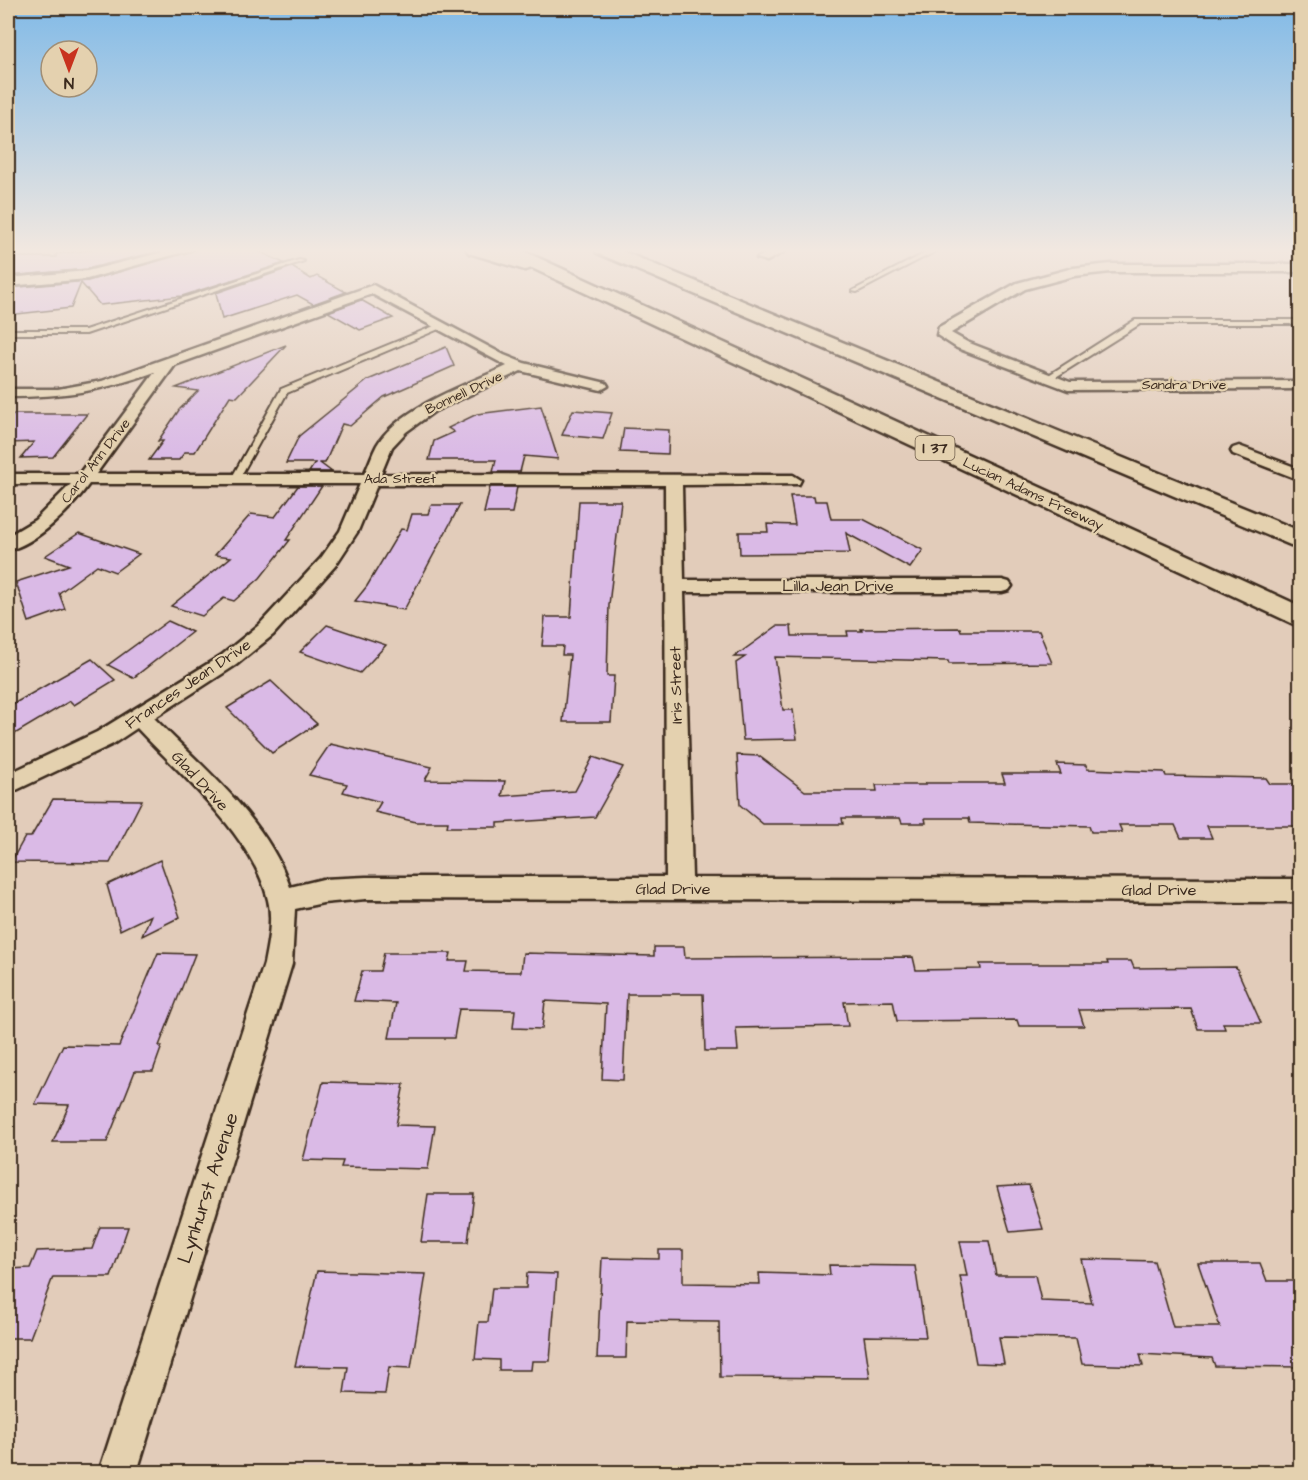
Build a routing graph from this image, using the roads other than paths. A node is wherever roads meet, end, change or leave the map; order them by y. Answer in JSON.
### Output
{"nodes":[{"id":1,"x":128,"y":318,"type":"edge"},
{"id":2,"x":293,"y":318,"type":"edge"},
{"id":3,"x":427,"y":318,"type":"edge"},
{"id":4,"x":656,"y":318,"type":"edge"},
{"id":5,"x":768,"y":318,"type":"edge"},
{"id":6,"x":965,"y":318,"type":"edge"},
{"id":7,"x":1300,"y":322,"type":"edge"},
{"id":8,"x":442,"y":326,"type":"junction"},
{"id":9,"x":8,"y":332,"type":"edge"},
{"id":10,"x":170,"y":363,"type":"junction"},
{"id":11,"x":519,"y":366,"type":"junction"},
{"id":12,"x":1048,"y":378,"type":"junction"},
{"id":13,"x":1300,"y":385,"type":"edge"},
{"id":14,"x":601,"y":386,"type":"dead end"},
{"id":15,"x":8,"y":393,"type":"edge"},
{"id":16,"x":1239,"y":451,"type":"dead end"},
{"id":17,"x":1300,"y":475,"type":"edge"},
{"id":18,"x":8,"y":479,"type":"edge"},
{"id":19,"x":84,"y":479,"type":"junction"},
{"id":20,"x":235,"y":479,"type":"junction"},
{"id":21,"x":369,"y":479,"type":"junction"},
{"id":22,"x":673,"y":480,"type":"junction"},
{"id":23,"x":794,"y":480,"type":"dead end"},
{"id":24,"x":1300,"y":541,"type":"edge"},
{"id":25,"x":8,"y":544,"type":"edge"},
{"id":26,"x":674,"y":586,"type":"junction"},
{"id":27,"x":1002,"y":586,"type":"dead end"},
{"id":28,"x":1300,"y":617,"type":"edge"},
{"id":29,"x":140,"y":717,"type":"junction"},
{"id":30,"x":8,"y":784,"type":"edge"},
{"id":31,"x":679,"y":889,"type":"junction"},
{"id":32,"x":1300,"y":891,"type":"edge"},
{"id":33,"x":281,"y":901,"type":"junction"},
{"id":34,"x":118,"y":1473,"type":"edge"}],
"edges":[{"from":1,"to":9,"type":"lane"},
{"from":2,"to":10,"type":"street"},
{"from":3,"to":8,"type":"street"},
{"from":4,"to":28,"type":"highway","name":"Lucian Adams Freeway","number":"I 37"},
{"from":5,"to":24,"type":"highway"},
{"from":6,"to":12,"type":"street"},
{"from":7,"to":12,"type":"lane"},
{"from":8,"to":11,"type":"street"},
{"from":8,"to":20,"type":"lane"},
{"from":10,"to":15,"type":"street"},
{"from":10,"to":19,"type":"street","name":"Carol Ann Drive"},
{"from":11,"to":14,"type":"street"},
{"from":11,"to":21,"type":"street","name":"Bonnell Drive"},
{"from":12,"to":13,"type":"street","name":"Sandra Drive"},
{"from":16,"to":17,"type":"street"},
{"from":18,"to":19,"type":"street","name":"Ada Street"},
{"from":19,"to":20,"type":"street","name":"Ada Street"},
{"from":19,"to":25,"type":"street","name":"Carol Ann Drive"},
{"from":20,"to":21,"type":"street","name":"Ada Street"},
{"from":21,"to":22,"type":"street","name":"Ada Street"},
{"from":21,"to":29,"type":"street","name":"Frances Jean Drive"},
{"from":22,"to":23,"type":"street","name":"Ada Street"},
{"from":22,"to":26,"type":"street","name":"Iris Street"},
{"from":26,"to":27,"type":"street","name":"Lilla Jean Drive"},
{"from":26,"to":31,"type":"street","name":"Iris Street"},
{"from":29,"to":30,"type":"street","name":"Frances Jean Drive"},
{"from":29,"to":33,"type":"street","name":"Glad Drive"},
{"from":31,"to":32,"type":"street","name":"Glad Drive"},
{"from":31,"to":33,"type":"street","name":"Glad Drive"},
{"from":33,"to":34,"type":"street","name":"Lynhurst Avenue"}]}
